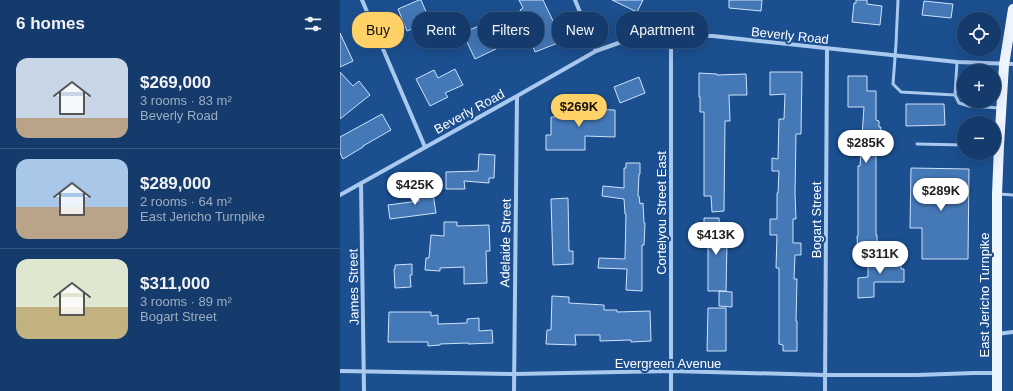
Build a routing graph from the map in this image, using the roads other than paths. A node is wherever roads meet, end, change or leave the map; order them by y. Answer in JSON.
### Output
{"nodes":[{"id":1,"x":362,"y":0,"type":"edge"},
{"id":2,"x":575,"y":0,"type":"edge"},
{"id":3,"x":898,"y":0,"type":"edge"},
{"id":4,"x":1013,"y":8,"type":"edge"},
{"id":5,"x":708,"y":36,"type":"edge"},
{"id":6,"x":616,"y":44,"type":"edge"},
{"id":7,"x":671,"y":48,"type":"edge"},
{"id":8,"x":827,"y":49,"type":"junction"},
{"id":9,"x":596,"y":51,"type":"junction"},
{"id":10,"x":895,"y":56,"type":"junction"},
{"id":11,"x":957,"y":62,"type":"junction"},
{"id":12,"x":1009,"y":65,"type":"edge"},
{"id":13,"x":955,"y":95,"type":"junction"},
{"id":14,"x":517,"y":96,"type":"junction"},
{"id":15,"x":1002,"y":108,"type":"junction"},
{"id":16,"x":1001,"y":116,"type":"edge"},
{"id":17,"x":917,"y":144,"type":"dead end"},
{"id":18,"x":957,"y":145,"type":"edge"},
{"id":19,"x":425,"y":147,"type":"junction"},
{"id":20,"x":997,"y":160,"type":"edge"},
{"id":21,"x":361,"y":183,"type":"junction"},
{"id":22,"x":997,"y":194,"type":"junction"},
{"id":23,"x":340,"y":195,"type":"edge"},
{"id":24,"x":1013,"y":195,"type":"edge"},
{"id":25,"x":1013,"y":332,"type":"edge"},
{"id":26,"x":996,"y":334,"type":"junction"},
{"id":27,"x":340,"y":371,"type":"edge"},
{"id":28,"x":364,"y":371,"type":"junction"},
{"id":29,"x":671,"y":371,"type":"junction"},
{"id":30,"x":997,"y":373,"type":"junction"},
{"id":31,"x":514,"y":374,"type":"junction"},
{"id":32,"x":824,"y":375,"type":"junction"},
{"id":33,"x":364,"y":391,"type":"edge"},
{"id":34,"x":514,"y":391,"type":"edge"},
{"id":35,"x":671,"y":391,"type":"edge"},
{"id":36,"x":824,"y":391,"type":"edge"},
{"id":37,"x":997,"y":391,"type":"edge"}],
"edges":[{"from":1,"to":19,"type":"street"},
{"from":2,"to":9,"type":"street"},
{"from":3,"to":10,"type":"lane"},
{"from":4,"to":12,"type":"main road","name":"East Jericho Turnpike"},
{"from":5,"to":8,"type":"street","name":"Beverly Road"},
{"from":6,"to":9,"type":"street","name":"Beverly Road"},
{"from":7,"to":29,"type":"street","name":"Cortelyou Street East"},
{"from":8,"to":10,"type":"street","name":"Beverly Road"},
{"from":8,"to":32,"type":"street","name":"Bogart Street"},
{"from":9,"to":14,"type":"street","name":"Beverly Road"},
{"from":10,"to":11,"type":"street","name":"Beverly Road"},
{"from":10,"to":13,"type":"lane"},
{"from":11,"to":12,"type":"street","name":"Beverly Road"},
{"from":11,"to":13,"type":"lane"},
{"from":12,"to":15,"type":"main road","name":"East Jericho Turnpike"},
{"from":13,"to":15,"type":"lane"},
{"from":14,"to":19,"type":"street","name":"Beverly Road"},
{"from":14,"to":31,"type":"street","name":"Adelaide Street"},
{"from":15,"to":16,"type":"main road","name":"East Jericho Turnpike"},
{"from":17,"to":18,"type":"lane"},
{"from":19,"to":21,"type":"street","name":"Beverly Road"},
{"from":20,"to":22,"type":"main road","name":"East Jericho Turnpike"},
{"from":21,"to":23,"type":"street","name":"Beverly Road"},
{"from":21,"to":28,"type":"street","name":"James Street"},
{"from":22,"to":24,"type":"lane"},
{"from":22,"to":26,"type":"main road","name":"East Jericho Turnpike"},
{"from":25,"to":26,"type":"street"},
{"from":26,"to":30,"type":"main road","name":"East Jericho Turnpike"},
{"from":27,"to":28,"type":"street","name":"Evergreen Avenue"},
{"from":28,"to":31,"type":"street","name":"Evergreen Avenue"},
{"from":28,"to":33,"type":"street","name":"James Street"},
{"from":29,"to":31,"type":"street","name":"Evergreen Avenue"},
{"from":29,"to":32,"type":"street","name":"Evergreen Avenue"},
{"from":29,"to":35,"type":"street","name":"Cortelyou Street East"},
{"from":30,"to":32,"type":"street","name":"Evergreen Avenue"},
{"from":30,"to":37,"type":"main road","name":"East Jericho Turnpike"},
{"from":31,"to":34,"type":"street","name":"Adelaide Street"},
{"from":32,"to":36,"type":"street","name":"Bogart Street"}]}
